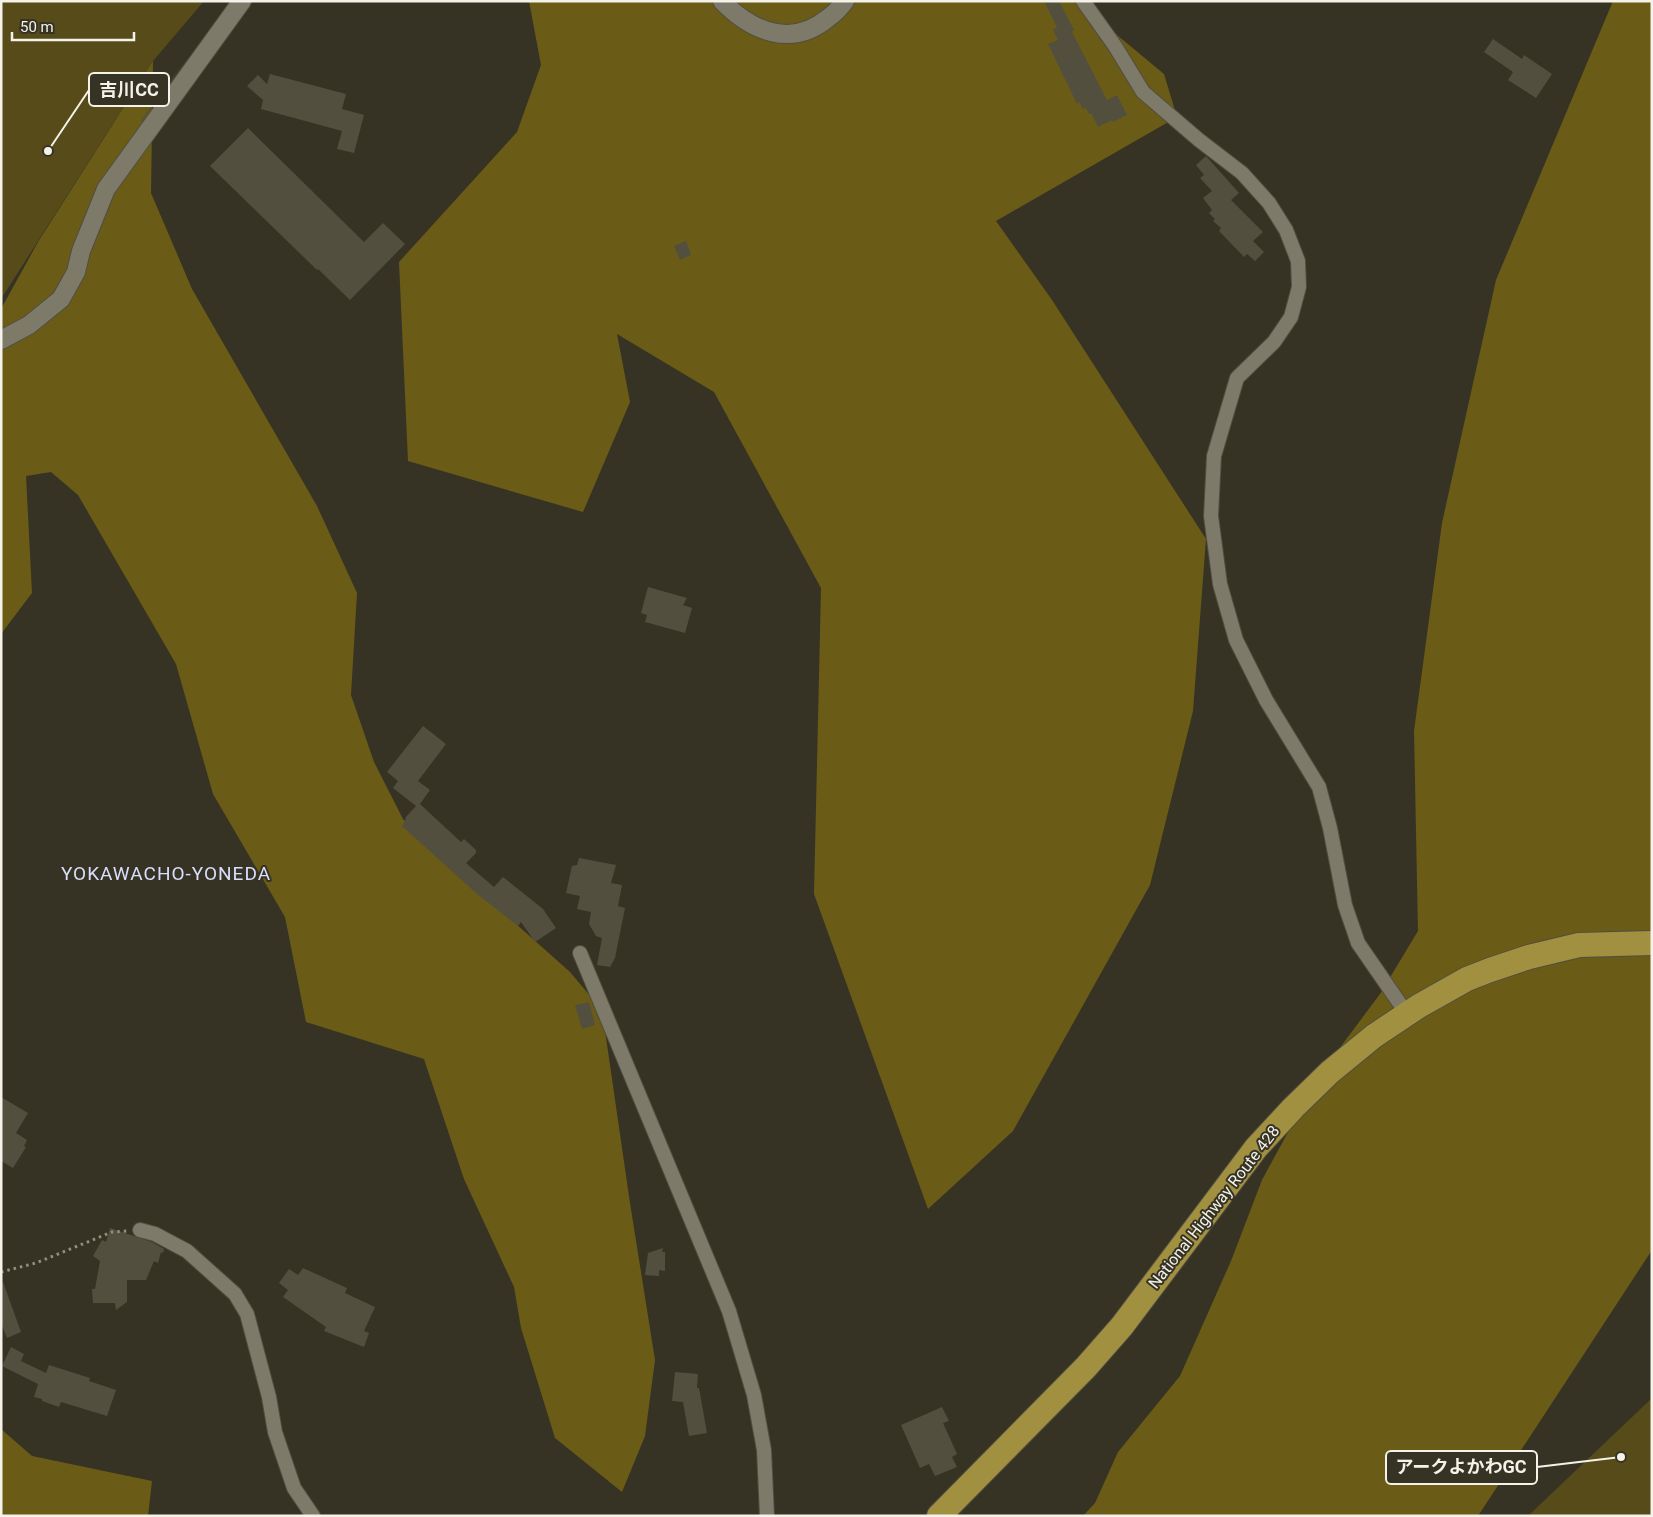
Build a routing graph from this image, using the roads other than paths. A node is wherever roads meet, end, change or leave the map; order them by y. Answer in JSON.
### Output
{"nodes":[{"id":1,"x":242,"y":1,"type":"edge"},
{"id":2,"x":722,"y":1,"type":"edge"},
{"id":3,"x":845,"y":1,"type":"edge"},
{"id":4,"x":1083,"y":1,"type":"edge"},
{"id":5,"x":1,"y":340,"type":"edge"},
{"id":6,"x":1652,"y":943,"type":"edge"},
{"id":7,"x":580,"y":953,"type":"dead end"},
{"id":8,"x":1407,"y":1014,"type":"junction"},
{"id":9,"x":140,"y":1230,"type":"road end"},
{"id":10,"x":313,"y":1516,"type":"edge"},
{"id":11,"x":767,"y":1516,"type":"edge"},
{"id":12,"x":939,"y":1516,"type":"edge"}],
"edges":[{"from":1,"to":5,"type":"street"},
{"from":2,"to":3,"type":"street"},
{"from":4,"to":8,"type":"street"},
{"from":6,"to":8,"type":"highway","name":"National Highway Route 428"},
{"from":7,"to":11,"type":"street"},
{"from":8,"to":12,"type":"highway","name":"National Highway Route 428"},
{"from":9,"to":10,"type":"street"}]}
